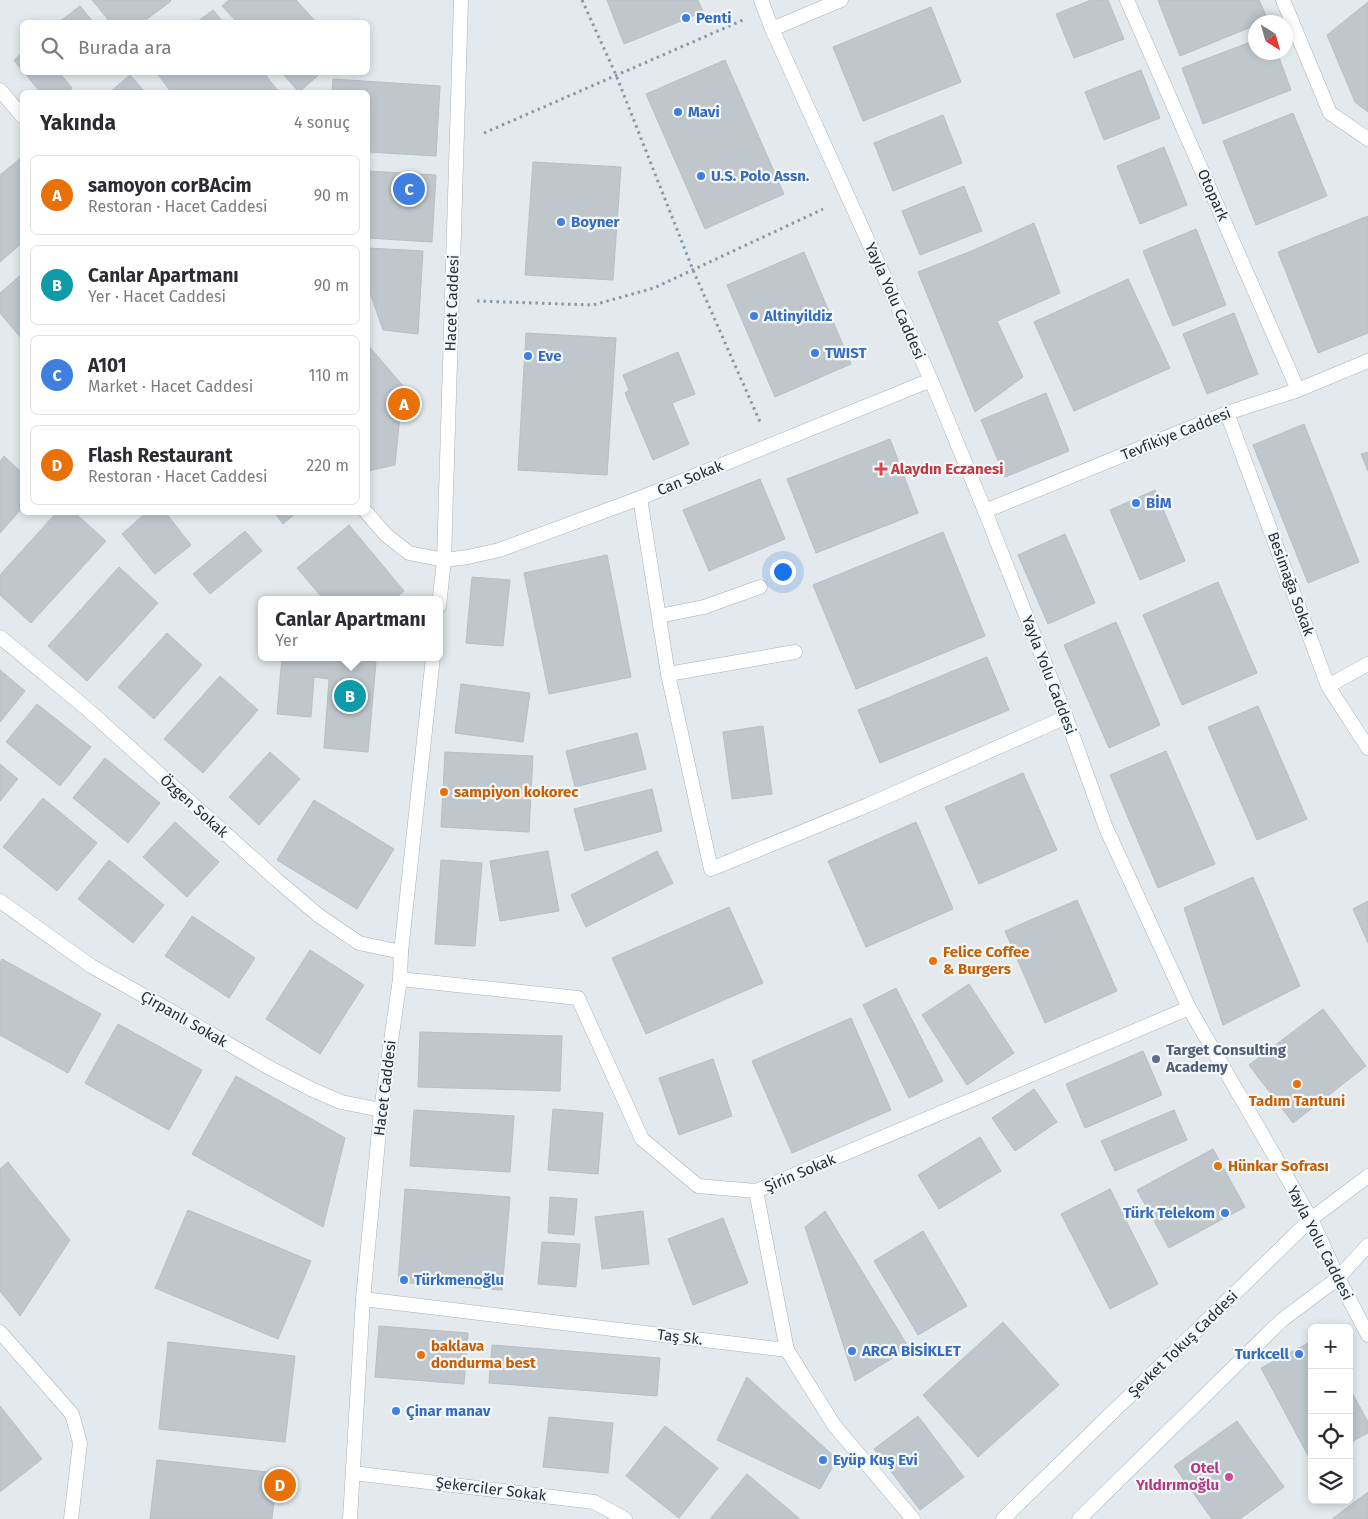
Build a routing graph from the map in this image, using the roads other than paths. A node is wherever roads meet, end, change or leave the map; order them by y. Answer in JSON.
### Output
{"nodes":[{"id":1,"x":461,"y":0,"type":"edge"},
{"id":2,"x":761,"y":0,"type":"edge"},
{"id":3,"x":841,"y":0,"type":"edge"},
{"id":4,"x":1127,"y":0,"type":"edge"},
{"id":5,"x":1283,"y":0,"type":"edge"},
{"id":6,"x":772,"y":29,"type":"junction"},
{"id":7,"x":0,"y":90,"type":"edge"},
{"id":8,"x":20,"y":114,"type":"edge"},
{"id":9,"x":1368,"y":139,"type":"edge"},
{"id":10,"x":1368,"y":361,"type":"edge"},
{"id":11,"x":930,"y":380,"type":"junction"},
{"id":12,"x":1298,"y":390,"type":"junction"},
{"id":13,"x":1228,"y":413,"type":"junction"},
{"id":14,"x":640,"y":498,"type":"junction"},
{"id":15,"x":985,"y":511,"type":"junction"},
{"id":16,"x":369,"y":515,"type":"edge"},
{"id":17,"x":444,"y":560,"type":"junction"},
{"id":18,"x":760,"y":587,"type":"dead end"},
{"id":19,"x":440,"y":596,"type":"edge"},
{"id":20,"x":659,"y":616,"type":"junction"},
{"id":21,"x":0,"y":637,"type":"edge"},
{"id":22,"x":795,"y":652,"type":"dead end"},
{"id":23,"x":433,"y":661,"type":"edge"},
{"id":24,"x":1368,"y":664,"type":"edge"},
{"id":25,"x":668,"y":674,"type":"junction"},
{"id":26,"x":1328,"y":686,"type":"junction"},
{"id":27,"x":1066,"y":717,"type":"junction"},
{"id":28,"x":1368,"y":748,"type":"edge"},
{"id":29,"x":0,"y":901,"type":"edge"},
{"id":30,"x":401,"y":952,"type":"junction"},
{"id":31,"x":400,"y":979,"type":"junction"},
{"id":32,"x":1189,"y":1008,"type":"junction"},
{"id":33,"x":381,"y":1110,"type":"junction"},
{"id":34,"x":1368,"y":1176,"type":"edge"},
{"id":35,"x":756,"y":1191,"type":"junction"},
{"id":36,"x":1311,"y":1219,"type":"junction"},
{"id":37,"x":1368,"y":1245,"type":"edge"},
{"id":38,"x":1338,"y":1278,"type":"junction"},
{"id":39,"x":363,"y":1299,"type":"junction"},
{"id":40,"x":0,"y":1332,"type":"edge"},
{"id":41,"x":1368,"y":1335,"type":"edge"},
{"id":42,"x":787,"y":1350,"type":"junction"},
{"id":43,"x":353,"y":1473,"type":"junction"},
{"id":44,"x":71,"y":1519,"type":"edge"},
{"id":45,"x":350,"y":1519,"type":"edge"},
{"id":46,"x":625,"y":1519,"type":"edge"},
{"id":47,"x":913,"y":1519,"type":"edge"},
{"id":48,"x":1003,"y":1519,"type":"edge"},
{"id":49,"x":1079,"y":1519,"type":"edge"}],
"edges":[{"from":1,"to":17,"type":"street","name":"Hacet Caddesi"},
{"from":2,"to":6,"type":"street","name":"Yayla Yolu Caddesi"},
{"from":3,"to":6,"type":"street"},
{"from":4,"to":12,"type":"street","name":"Otopark"},
{"from":5,"to":9,"type":"street"},
{"from":6,"to":11,"type":"street","name":"Yayla Yolu Caddesi"},
{"from":7,"to":8,"type":"street"},
{"from":10,"to":12,"type":"street","name":"Tevfikiye Caddesi"},
{"from":11,"to":14,"type":"street","name":"Can Sokak"},
{"from":11,"to":15,"type":"street","name":"Yayla Yolu Caddesi"},
{"from":12,"to":13,"type":"street","name":"Tevfikiye Caddesi"},
{"from":13,"to":15,"type":"street","name":"Tevfikiye Caddesi"},
{"from":13,"to":26,"type":"street","name":"Besimağa Sokak"},
{"from":14,"to":17,"type":"street","name":"Can Sokak"},
{"from":14,"to":20,"type":"street"},
{"from":15,"to":27,"type":"street","name":"Yayla Yolu Caddesi"},
{"from":16,"to":17,"type":"street","name":"Can Sokak"},
{"from":17,"to":19,"type":"street","name":"Hacet Caddesi"},
{"from":18,"to":20,"type":"street"},
{"from":20,"to":25,"type":"street"},
{"from":21,"to":30,"type":"street","name":"Özgen Sokak"},
{"from":22,"to":25,"type":"street"},
{"from":23,"to":30,"type":"street","name":"Hacet Caddesi"},
{"from":24,"to":26,"type":"street"},
{"from":25,"to":27,"type":"street"},
{"from":26,"to":28,"type":"street","name":"Besimağa Sokak"},
{"from":27,"to":32,"type":"street","name":"Yayla Yolu Caddesi"},
{"from":29,"to":33,"type":"street","name":"Çirpanlı Sokak"},
{"from":30,"to":31,"type":"street","name":"Hacet Caddesi"},
{"from":31,"to":33,"type":"street","name":"Hacet Caddesi"},
{"from":31,"to":35,"type":"street","name":"Şirin Sokak"},
{"from":32,"to":35,"type":"street","name":"Şirin Sokak"},
{"from":32,"to":36,"type":"street","name":"Yayla Yolu Caddesi"},
{"from":33,"to":39,"type":"street","name":"Hacet Caddesi"},
{"from":34,"to":36,"type":"street","name":"Şevket Tokuş Caddesi"},
{"from":35,"to":42,"type":"street"},
{"from":36,"to":38,"type":"street","name":"Yayla Yolu Caddesi"},
{"from":36,"to":48,"type":"street","name":"Şevket Tokuş Caddesi"},
{"from":37,"to":38,"type":"street"},
{"from":38,"to":41,"type":"street","name":"Yayla Yolu Caddesi"},
{"from":38,"to":49,"type":"street"},
{"from":39,"to":42,"type":"street","name":"Taş Sk."},
{"from":39,"to":43,"type":"street","name":"Hacet Caddesi"},
{"from":40,"to":44,"type":"street"},
{"from":42,"to":47,"type":"street"},
{"from":43,"to":45,"type":"street","name":"Hacet Caddesi"},
{"from":43,"to":46,"type":"street","name":"Şekerciler Sokak"}]}
